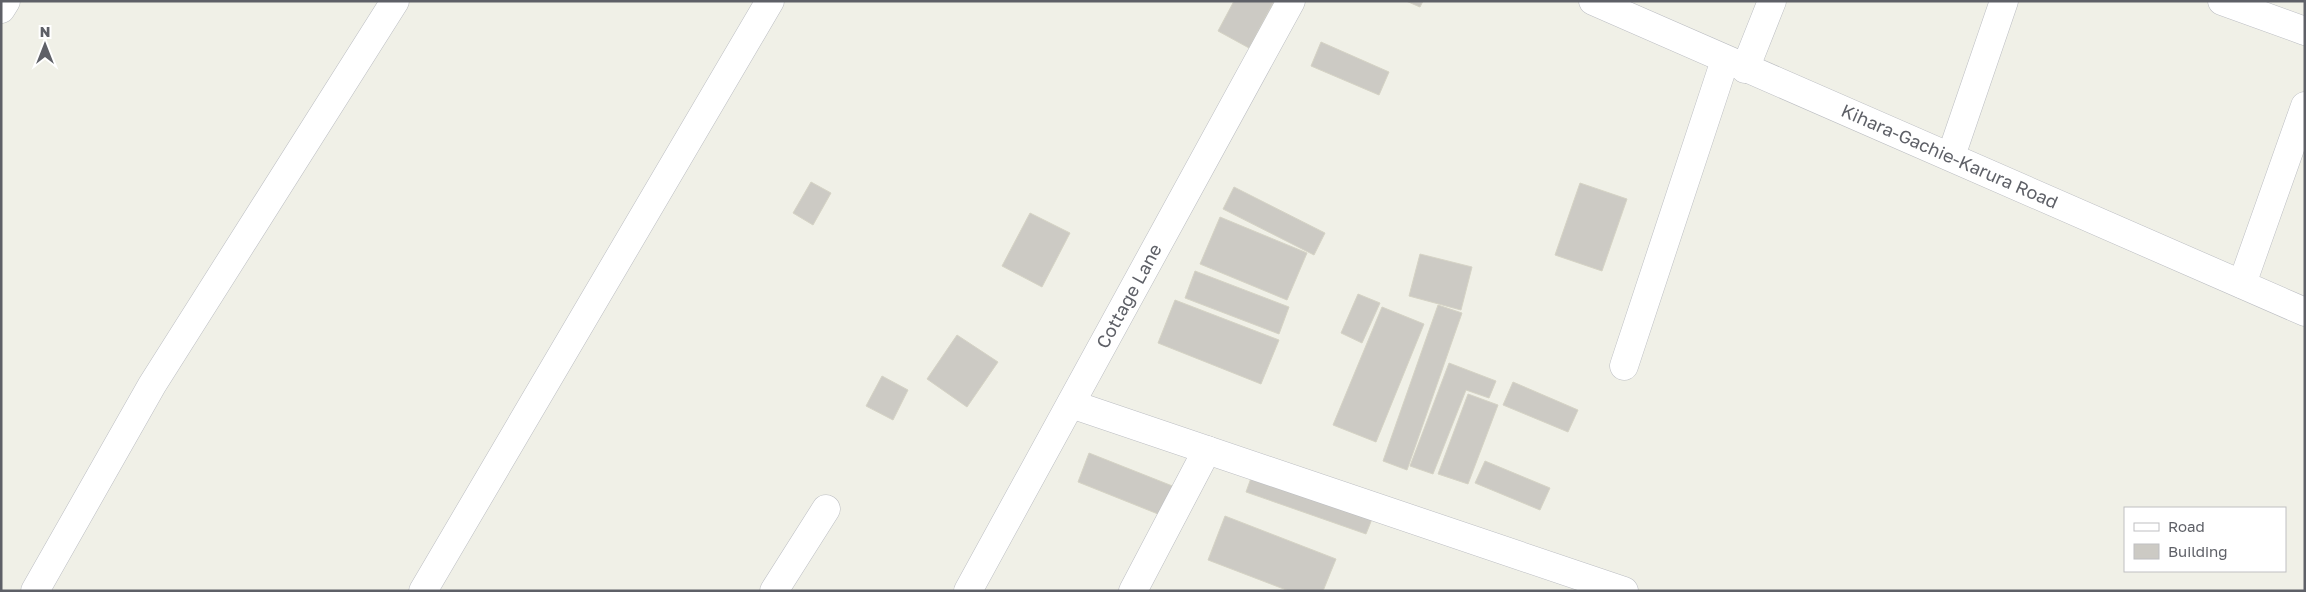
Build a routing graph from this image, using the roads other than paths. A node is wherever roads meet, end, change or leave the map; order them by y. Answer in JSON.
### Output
{"nodes":[{"id":1,"x":6,"y":1,"type":"edge"},
{"id":2,"x":395,"y":1,"type":"edge"},
{"id":3,"x":770,"y":1,"type":"edge"},
{"id":4,"x":1291,"y":1,"type":"edge"},
{"id":5,"x":1593,"y":1,"type":"edge"},
{"id":6,"x":1772,"y":1,"type":"edge"},
{"id":7,"x":2004,"y":1,"type":"edge"},
{"id":8,"x":2222,"y":1,"type":"edge"},
{"id":9,"x":1,"y":9,"type":"edge"},
{"id":10,"x":2305,"y":31,"type":"edge"},
{"id":11,"x":1735,"y":65,"type":"junction"},
{"id":12,"x":2305,"y":106,"type":"edge"},
{"id":13,"x":1951,"y":156,"type":"junction"},
{"id":14,"x":2242,"y":284,"type":"junction"},
{"id":15,"x":2305,"y":312,"type":"edge"},
{"id":16,"x":1624,"y":366,"type":"dead end"},
{"id":17,"x":1071,"y":404,"type":"junction"},
{"id":18,"x":1207,"y":450,"type":"junction"},
{"id":19,"x":826,"y":509,"type":"dead end"},
{"id":20,"x":35,"y":591,"type":"edge"},
{"id":21,"x":423,"y":591,"type":"edge"},
{"id":22,"x":774,"y":591,"type":"edge"},
{"id":23,"x":968,"y":591,"type":"edge"},
{"id":24,"x":1133,"y":591,"type":"edge"},
{"id":25,"x":1624,"y":591,"type":"edge"}],
"edges":[{"from":1,"to":9,"type":"street"},
{"from":2,"to":20,"type":"street"},
{"from":3,"to":21,"type":"street"},
{"from":4,"to":17,"type":"street","name":"Cottage Lane"},
{"from":5,"to":11,"type":"street","name":"Kihara-Gachie-Karura Road"},
{"from":6,"to":11,"type":"street"},
{"from":7,"to":13,"type":"street"},
{"from":8,"to":10,"type":"street"},
{"from":11,"to":13,"type":"street","name":"Kihara-Gachie-Karura Road"},
{"from":11,"to":16,"type":"street"},
{"from":12,"to":14,"type":"street"},
{"from":13,"to":14,"type":"street","name":"Kihara-Gachie-Karura Road"},
{"from":14,"to":15,"type":"street","name":"Kihara-Gachie-Karura Road"},
{"from":17,"to":18,"type":"street"},
{"from":17,"to":23,"type":"street","name":"Cottage Lane"},
{"from":18,"to":24,"type":"street"},
{"from":18,"to":25,"type":"street"},
{"from":19,"to":22,"type":"street"}]}
